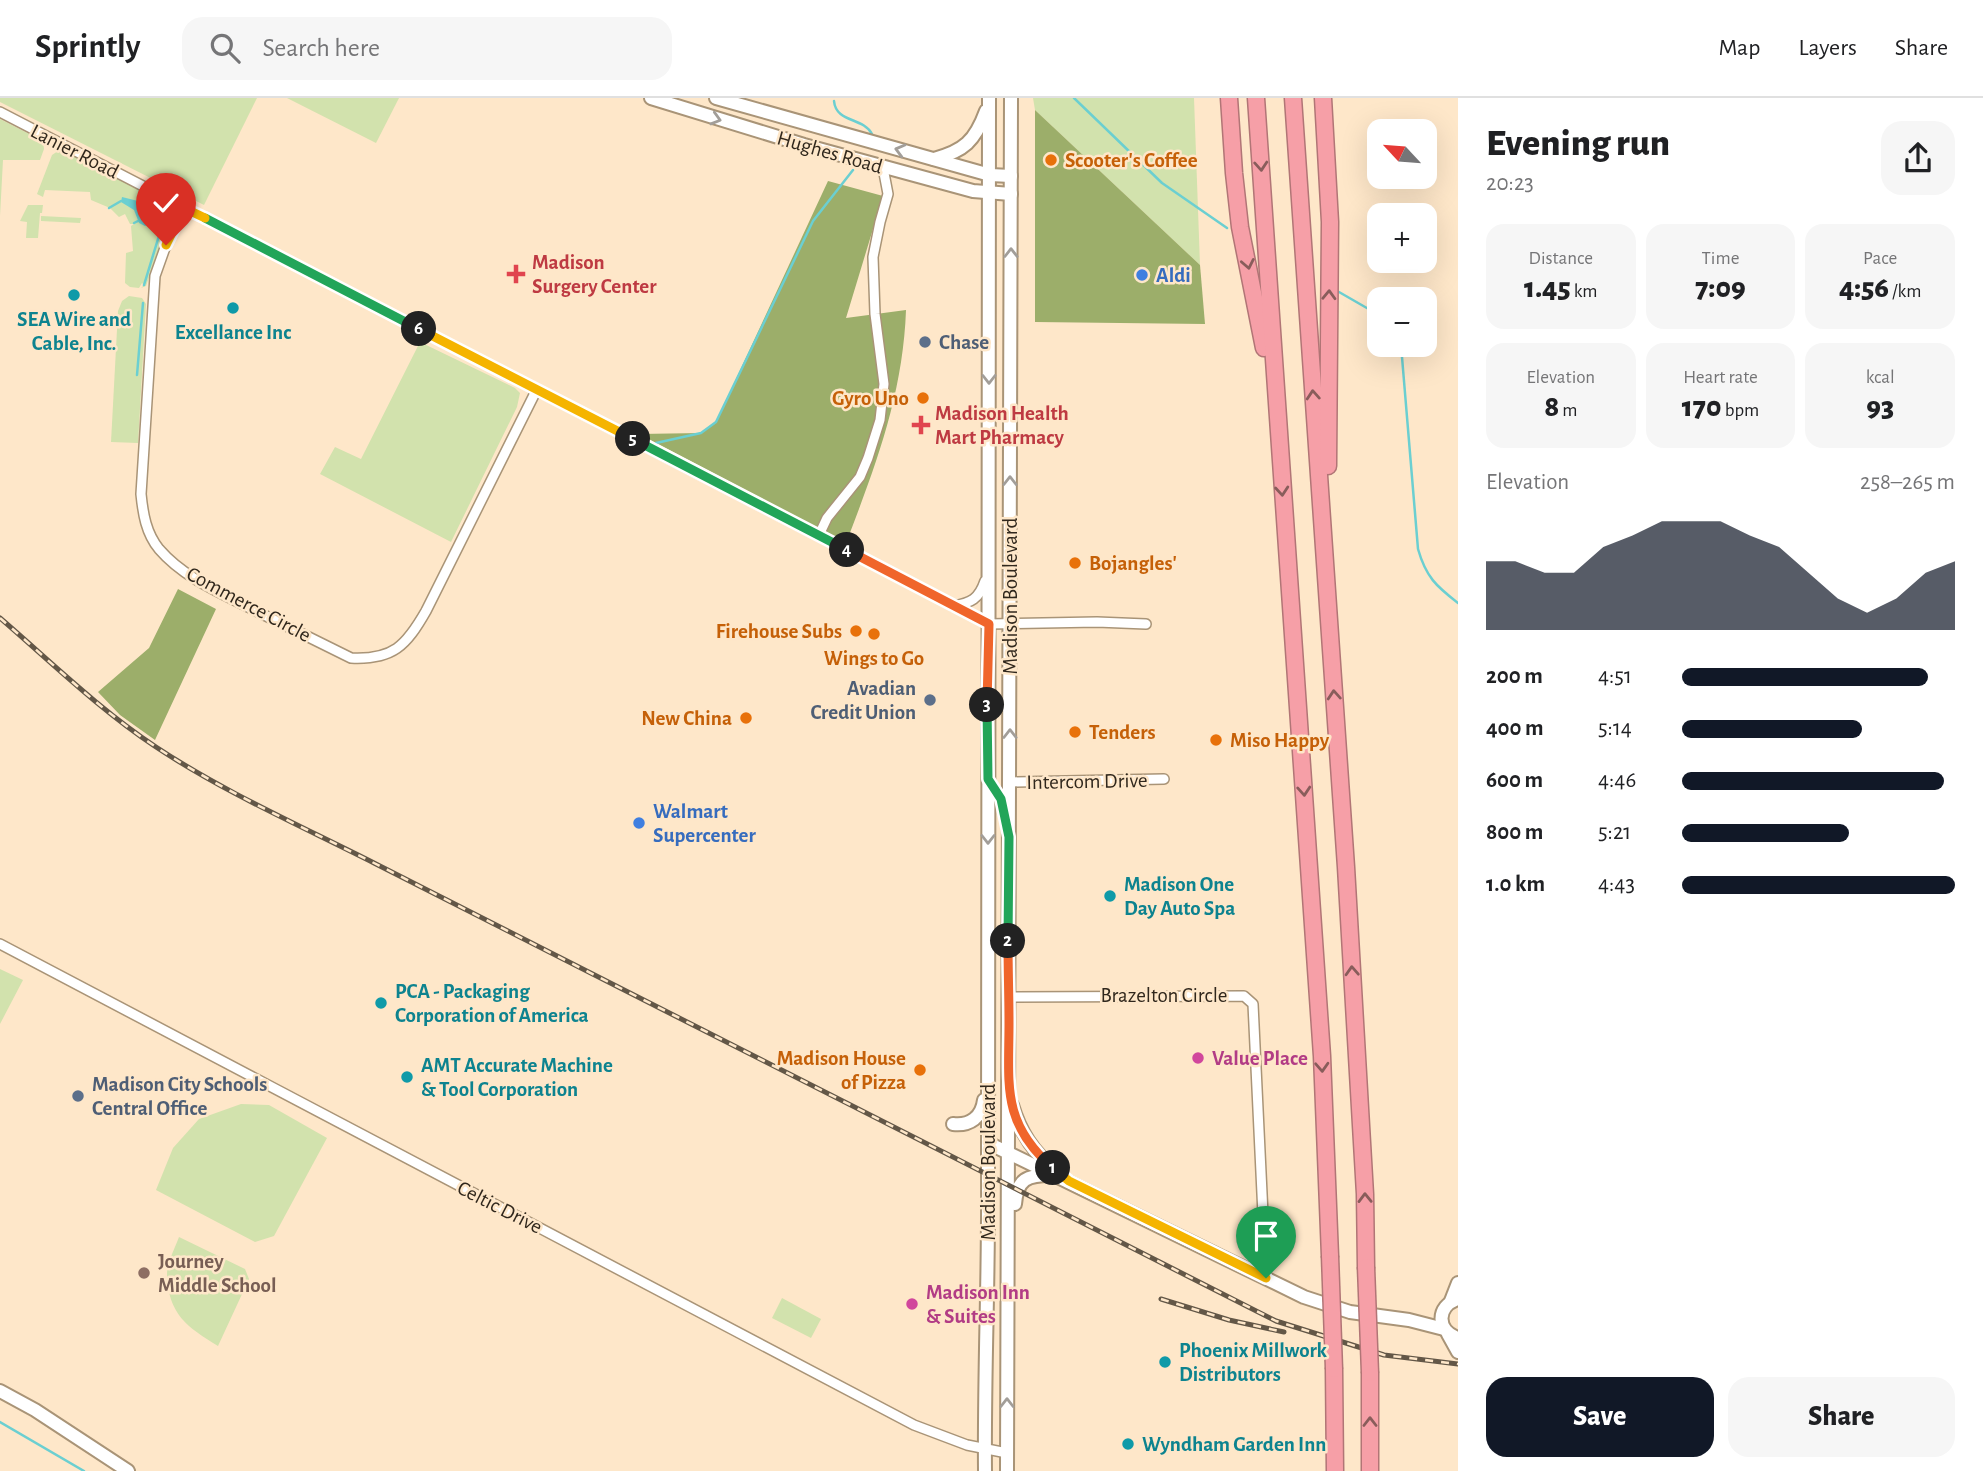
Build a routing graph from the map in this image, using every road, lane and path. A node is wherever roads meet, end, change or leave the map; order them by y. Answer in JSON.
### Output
{"nodes":[{"id":1,"x":651,"y":98,"type":"edge"},
{"id":2,"x":716,"y":98,"type":"edge"},
{"id":3,"x":1011,"y":98,"type":"edge"},
{"id":4,"x":1229,"y":98,"type":"edge"},
{"id":5,"x":1256,"y":98,"type":"edge"},
{"id":6,"x":1293,"y":98,"type":"edge"},
{"id":7,"x":1323,"y":98,"type":"edge"},
{"id":8,"x":989,"y":101,"type":"edge"},
{"id":9,"x":0,"y":112,"type":"edge"},
{"id":10,"x":818,"y":149,"type":"junction"},
{"id":11,"x":934,"y":159,"type":"junction"},
{"id":12,"x":884,"y":173,"type":"junction"},
{"id":13,"x":990,"y":175,"type":"junction"},
{"id":14,"x":1011,"y":176,"type":"junction"},
{"id":15,"x":990,"y":194,"type":"junction"},
{"id":16,"x":1011,"y":194,"type":"junction"},
{"id":17,"x":184,"y":208,"type":"junction"},
{"id":18,"x":989,"y":232,"type":"junction"},
{"id":19,"x":537,"y":391,"type":"junction"},
{"id":20,"x":1276,"y":412,"type":"junction"},
{"id":21,"x":989,"y":428,"type":"junction"},
{"id":22,"x":1010,"y":428,"type":"junction"},
{"id":23,"x":819,"y":536,"type":"junction"},
{"id":24,"x":1325,"y":559,"type":"junction"},
{"id":25,"x":989,"y":569,"type":"junction"},
{"id":26,"x":952,"y":606,"type":"junction"},
{"id":27,"x":1009,"y":623,"type":"junction"},
{"id":28,"x":989,"y":624,"type":"junction"},
{"id":29,"x":1146,"y":624,"type":"dead end"},
{"id":30,"x":987,"y":736,"type":"junction"},
{"id":31,"x":988,"y":779,"type":"junction"},
{"id":32,"x":1164,"y":779,"type":"dead end"},
{"id":33,"x":1010,"y":782,"type":"junction"},
{"id":34,"x":1009,"y":837,"type":"junction"},
{"id":35,"x":0,"y":944,"type":"edge"},
{"id":36,"x":1009,"y":997,"type":"junction"},
{"id":37,"x":988,"y":1034,"type":"junction"},
{"id":38,"x":1009,"y":1095,"type":"junction"},
{"id":39,"x":953,"y":1124,"type":"dead end"},
{"id":40,"x":988,"y":1143,"type":"junction"},
{"id":41,"x":1008,"y":1152,"type":"junction"},
{"id":42,"x":1055,"y":1175,"type":"junction"},
{"id":43,"x":1069,"y":1181,"type":"junction"},
{"id":44,"x":1008,"y":1260,"type":"junction"},
{"id":45,"x":1266,"y":1278,"type":"junction"},
{"id":46,"x":1458,"y":1283,"type":"edge"},
{"id":47,"x":1450,"y":1304,"type":"edge"},
{"id":48,"x":1409,"y":1320,"type":"junction"},
{"id":49,"x":1450,"y":1334,"type":"edge"},
{"id":50,"x":1458,"y":1352,"type":"edge"},
{"id":51,"x":0,"y":1391,"type":"edge"},
{"id":52,"x":985,"y":1450,"type":"junction"},
{"id":53,"x":1007,"y":1453,"type":"junction"},
{"id":54,"x":128,"y":1471,"type":"edge"},
{"id":55,"x":985,"y":1471,"type":"edge"},
{"id":56,"x":1007,"y":1471,"type":"edge"},
{"id":57,"x":1334,"y":1471,"type":"edge"},
{"id":58,"x":1370,"y":1471,"type":"edge"}],
"edges":[{"from":1,"to":10,"type":"main road","name":"Hughes Road","one_way":true},
{"from":11,"to":2,"type":"main road","name":"Hughes Road","one_way":true},
{"from":3,"to":14,"type":"main road","name":"Madison Boulevard"},
{"from":4,"to":20,"type":"highway","one_way":true},
{"from":5,"to":20,"type":"highway","one_way":true},
{"from":24,"to":6,"type":"highway","one_way":true},
{"from":24,"to":7,"type":"highway","one_way":true},
{"from":8,"to":11,"type":"main road"},
{"from":8,"to":13,"type":"main road","name":"Madison Boulevard"},
{"from":9,"to":17,"type":"street","name":"Lanier Road"},
{"from":10,"to":12,"type":"main road"},
{"from":10,"to":15,"type":"main road","name":"Hughes Road"},
{"from":11,"to":13,"type":"main road","name":"Hughes Road"},
{"from":12,"to":18,"type":"main road"},
{"from":12,"to":23,"type":"street"},
{"from":13,"to":14,"type":"main road","name":"Hughes Road"},
{"from":13,"to":15,"type":"main road","name":"Madison Boulevard"},
{"from":14,"to":16,"type":"main road","name":"Madison Boulevard"},
{"from":15,"to":16,"type":"main road","name":"Hughes Road"},
{"from":15,"to":18,"type":"main road","name":"Madison Boulevard"},
{"from":22,"to":16,"type":"main road","name":"Madison Boulevard","one_way":true},
{"from":17,"to":19,"type":"street","name":"Lanier Road"},
{"from":17,"to":19,"type":"street","name":"Commerce Circle"},
{"from":18,"to":21,"type":"main road","name":"Madison Boulevard","one_way":true},
{"from":19,"to":23,"type":"street","name":"Lanier Road"},
{"from":20,"to":57,"type":"highway","one_way":true,"bridge":true},
{"from":21,"to":22,"type":"main road"},
{"from":21,"to":25,"type":"main road","name":"Madison Boulevard"},
{"from":27,"to":22,"type":"main road","name":"Madison Boulevard","one_way":true},
{"from":23,"to":26,"type":"street","name":"Lanier Road"},
{"from":58,"to":24,"type":"highway","one_way":true,"bridge":true},
{"from":25,"to":26,"type":"street"},
{"from":25,"to":28,"type":"main road","name":"Madison Boulevard"},
{"from":26,"to":28,"type":"street","name":"Lanier Road"},
{"from":27,"to":28,"type":"street","name":"Lanier Road"},
{"from":27,"to":29,"type":"street","name":"Lanier Road"},
{"from":33,"to":27,"type":"main road","name":"Madison Boulevard","one_way":true},
{"from":28,"to":30,"type":"main road","name":"Madison Boulevard"},
{"from":30,"to":31,"type":"main road","name":"Madison Boulevard"},
{"from":30,"to":33,"type":"main road"},
{"from":31,"to":34,"type":"main road"},
{"from":31,"to":37,"type":"main road","name":"Madison Boulevard","one_way":true},
{"from":32,"to":33,"type":"street","name":"Intercom Drive"},
{"from":33,"to":34,"type":"main road","name":"Madison Boulevard"},
{"from":34,"to":36,"type":"main road","name":"Madison Boulevard"},
{"from":35,"to":52,"type":"street","name":"Celtic Drive"},
{"from":36,"to":38,"type":"main road","name":"Madison Boulevard"},
{"from":36,"to":45,"type":"street","name":"Brazelton Circle"},
{"from":37,"to":39,"type":"main road"},
{"from":37,"to":40,"type":"main road","name":"Madison Boulevard"},
{"from":38,"to":41,"type":"main road","name":"Madison Boulevard"},
{"from":38,"to":43,"type":"main road"},
{"from":40,"to":41,"type":"main road"},
{"from":40,"to":52,"type":"main road","name":"Madison Boulevard"},
{"from":41,"to":42,"type":"main road"},
{"from":41,"to":44,"type":"main road","name":"Madison Boulevard"},
{"from":42,"to":43,"type":"main road"},
{"from":42,"to":44,"type":"main road"},
{"from":43,"to":45,"type":"main road"},
{"from":53,"to":44,"type":"main road","name":"Madison Boulevard","one_way":true},
{"from":45,"to":48,"type":"main road"},
{"from":46,"to":47,"type":"main road"},
{"from":47,"to":48,"type":"main road"},
{"from":47,"to":49,"type":"main road"},
{"from":48,"to":49,"type":"main road"},
{"from":49,"to":50,"type":"main road"},
{"from":51,"to":54,"type":"main road"},
{"from":52,"to":53,"type":"street","name":"Celtic Drive"},
{"from":52,"to":55,"type":"main road","name":"Madison Boulevard"},
{"from":53,"to":56,"type":"main road","name":"Madison Boulevard"}]}
